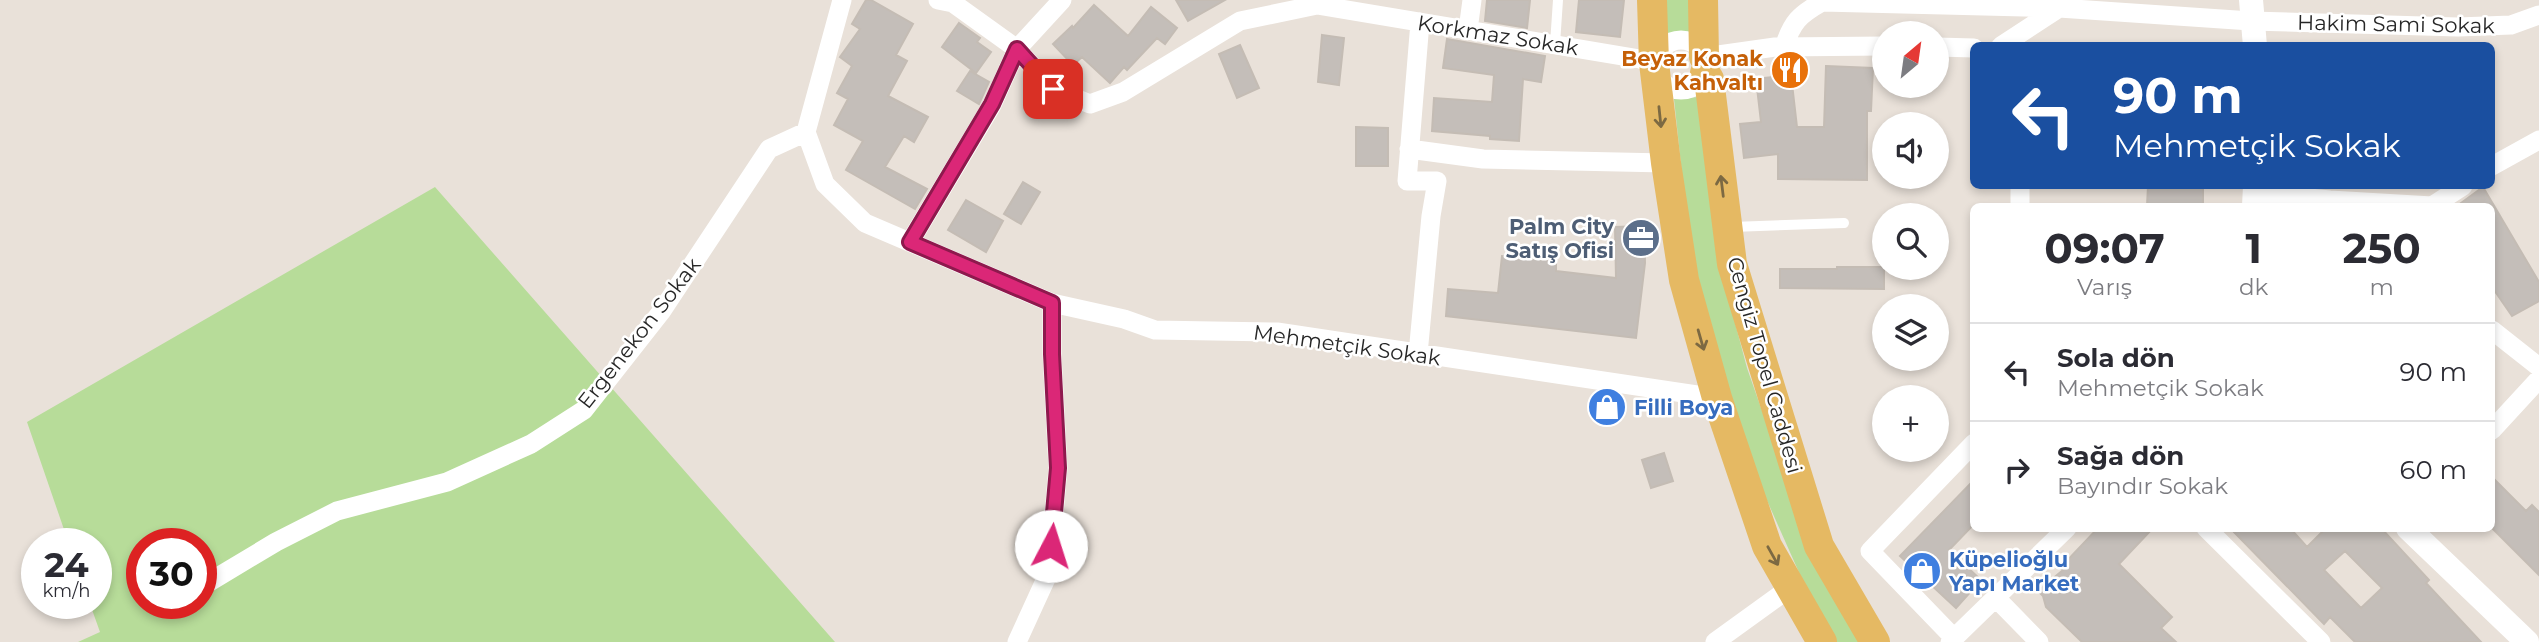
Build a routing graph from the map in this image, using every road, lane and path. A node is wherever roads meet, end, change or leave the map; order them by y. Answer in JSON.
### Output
{"nodes":[{"id":1,"x":842,"y":0,"type":"edge"},
{"id":2,"x":1062,"y":0,"type":"edge"},
{"id":3,"x":1472,"y":0,"type":"edge"},
{"id":4,"x":1558,"y":0,"type":"edge"},
{"id":5,"x":1652,"y":0,"type":"edge"},
{"id":6,"x":1703,"y":0,"type":"edge"},
{"id":7,"x":948,"y":1,"type":"edge"},
{"id":8,"x":1316,"y":2,"type":"edge"},
{"id":9,"x":2016,"y":4,"type":"edge"},
{"id":10,"x":2059,"y":8,"type":"junction"},
{"id":11,"x":2251,"y":10,"type":"edge"},
{"id":12,"x":2539,"y":15,"type":"edge"},
{"id":13,"x":1420,"y":22,"type":"junction"},
{"id":14,"x":1468,"y":30,"type":"junction"},
{"id":15,"x":2012,"y":42,"type":"edge"},
{"id":16,"x":2255,"y":42,"type":"edge"},
{"id":17,"x":1555,"y":44,"type":"junction"},
{"id":18,"x":1872,"y":46,"type":"edge"},
{"id":19,"x":1784,"y":47,"type":"junction"},
{"id":20,"x":1950,"y":47,"type":"edge"},
{"id":21,"x":1970,"y":48,"type":"edge"},
{"id":22,"x":1017,"y":49,"type":"junction"},
{"id":23,"x":1654,"y":63,"type":"junction"},
{"id":24,"x":1704,"y":65,"type":"junction"},
{"id":25,"x":806,"y":132,"type":"junction"},
{"id":26,"x":2539,"y":140,"type":"edge"},
{"id":27,"x":1409,"y":149,"type":"junction"},
{"id":28,"x":1665,"y":163,"type":"junction"},
{"id":29,"x":2495,"y":164,"type":"edge"},
{"id":30,"x":2458,"y":189,"type":"edge"},
{"id":31,"x":2255,"y":195,"type":"edge"},
{"id":32,"x":2381,"y":203,"type":"edge"},
{"id":33,"x":2437,"y":203,"type":"edge"},
{"id":34,"x":1844,"y":223,"type":"dead end"},
{"id":35,"x":1728,"y":227,"type":"junction"},
{"id":36,"x":910,"y":242,"type":"junction"},
{"id":37,"x":1052,"y":303,"type":"junction"},
{"id":38,"x":2495,"y":332,"type":"edge"},
{"id":39,"x":1418,"y":355,"type":"junction"},
{"id":40,"x":2539,"y":368,"type":"edge"},
{"id":41,"x":2539,"y":379,"type":"edge"},
{"id":42,"x":1717,"y":398,"type":"junction"},
{"id":43,"x":2495,"y":427,"type":"edge"},
{"id":44,"x":1970,"y":447,"type":"edge"},
{"id":45,"x":2063,"y":532,"type":"edge"},
{"id":46,"x":2210,"y":532,"type":"edge"},
{"id":47,"x":2412,"y":532,"type":"edge"},
{"id":48,"x":217,"y":577,"type":"edge"},
{"id":49,"x":1791,"y":587,"type":"junction"},
{"id":50,"x":1997,"y":599,"type":"junction"},
{"id":51,"x":1815,"y":638,"type":"edge"},
{"id":52,"x":1952,"y":640,"type":"edge"},
{"id":53,"x":1017,"y":642,"type":"edge"},
{"id":54,"x":1715,"y":642,"type":"edge"},
{"id":55,"x":1875,"y":642,"type":"edge"},
{"id":56,"x":2039,"y":642,"type":"edge"},
{"id":57,"x":2321,"y":642,"type":"edge"},
{"id":58,"x":2527,"y":642,"type":"edge"}],
"edges":[{"from":1,"to":25,"type":"street"},
{"from":2,"to":22,"type":"street"},
{"from":3,"to":14,"type":"street"},
{"from":4,"to":17,"type":"lane"},
{"from":5,"to":23,"type":"main road"},
{"from":6,"to":24,"type":"main road","name":"Cengiz Topel Caddesi"},
{"from":7,"to":22,"type":"street","name":"Korkmaz Sokak"},
{"from":8,"to":13,"type":"street","name":"Korkmaz Sokak"},
{"from":8,"to":22,"type":"street","name":"Korkmaz Sokak"},
{"from":9,"to":10,"type":"street","name":"Hakim Sami Sokak"},
{"from":9,"to":15,"type":"street"},
{"from":9,"to":19,"type":"street","name":"Hakim Sami Sokak"},
{"from":10,"to":11,"type":"street","name":"Hakim Sami Sokak"},
{"from":10,"to":15,"type":"street"},
{"from":11,"to":12,"type":"street","name":"Hakim Sami Sokak"},
{"from":11,"to":16,"type":"street"},
{"from":13,"to":14,"type":"street","name":"Korkmaz Sokak"},
{"from":13,"to":27,"type":"street"},
{"from":14,"to":17,"type":"street","name":"Korkmaz Sokak"},
{"from":17,"to":23,"type":"street","name":"Korkmaz Sokak"},
{"from":18,"to":19,"type":"street"},
{"from":19,"to":24,"type":"street"},
{"from":20,"to":21,"type":"street"},
{"from":22,"to":36,"type":"street"},
{"from":23,"to":24,"type":"street"},
{"from":23,"to":24,"type":"street"},
{"from":23,"to":28,"type":"main road","one_way":true},
{"from":35,"to":24,"type":"main road","name":"Cengiz Topel Caddesi","one_way":true},
{"from":25,"to":36,"type":"street","name":"Mehmetçik Sokak"},
{"from":25,"to":48,"type":"street","name":"Ergenekon Sokak"},
{"from":26,"to":29,"type":"street"},
{"from":27,"to":28,"type":"street"},
{"from":27,"to":39,"type":"street"},
{"from":28,"to":42,"type":"main road","one_way":true},
{"from":30,"to":33,"type":"street"},
{"from":31,"to":32,"type":"street"},
{"from":34,"to":35,"type":"lane"},
{"from":35,"to":55,"type":"main road","name":"Cengiz Topel Caddesi"},
{"from":36,"to":37,"type":"street","name":"Mehmetçik Sokak"},
{"from":37,"to":39,"type":"street","name":"Mehmetçik Sokak"},
{"from":37,"to":53,"type":"street"},
{"from":38,"to":40,"type":"street"},
{"from":39,"to":42,"type":"street","name":"Mehmetçik Sokak"},
{"from":41,"to":43,"type":"street"},
{"from":42,"to":49,"type":"main road","one_way":true},
{"from":44,"to":52,"type":"street"},
{"from":45,"to":50,"type":"street"},
{"from":46,"to":57,"type":"street"},
{"from":47,"to":58,"type":"street"},
{"from":49,"to":51,"type":"main road"},
{"from":49,"to":54,"type":"street"},
{"from":50,"to":52,"type":"street"},
{"from":50,"to":56,"type":"street"}]}
